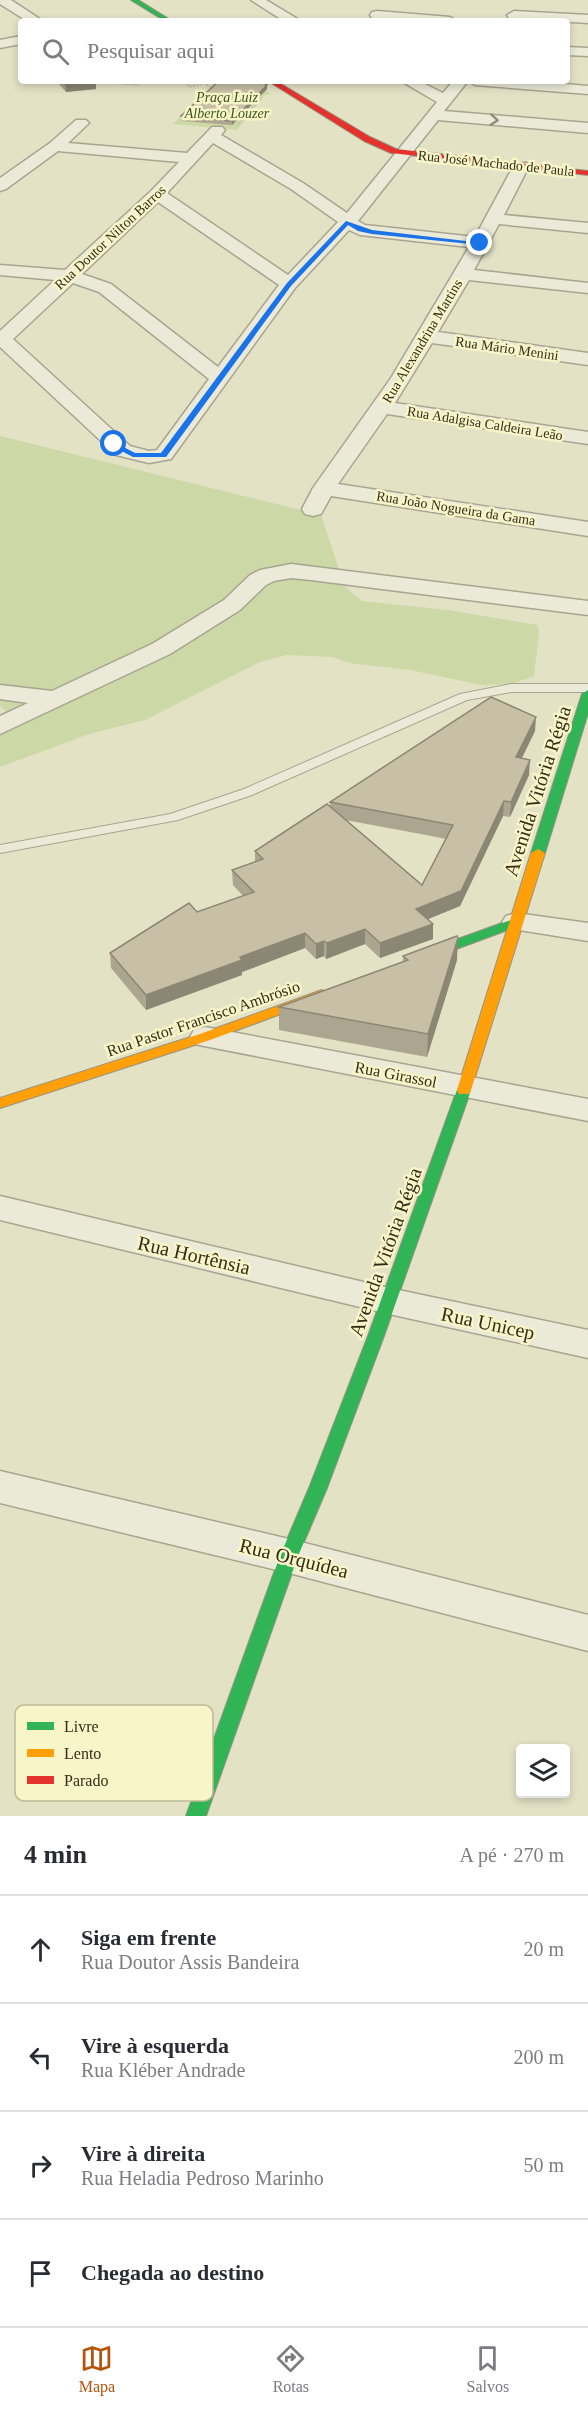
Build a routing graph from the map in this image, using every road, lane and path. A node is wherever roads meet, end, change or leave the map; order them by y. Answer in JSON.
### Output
{"nodes":[{"id":1,"x":2,"y":0,"type":"edge"},
{"id":2,"x":134,"y":0,"type":"edge"},
{"id":3,"x":256,"y":0,"type":"edge"},
{"id":4,"x":508,"y":14,"type":"edge"},
{"id":5,"x":377,"y":15,"type":"dead end"},
{"id":6,"x":31,"y":18,"type":"edge"},
{"id":7,"x":165,"y":18,"type":"edge"},
{"id":8,"x":289,"y":18,"type":"edge"},
{"id":9,"x":414,"y":18,"type":"edge"},
{"id":10,"x":588,"y":19,"type":"edge"},
{"id":11,"x":18,"y":41,"type":"edge"},
{"id":12,"x":0,"y":44,"type":"edge"},
{"id":13,"x":570,"y":51,"type":"edge"},
{"id":14,"x":588,"y":52,"type":"edge"},
{"id":15,"x":206,"y":84,"type":"edge"},
{"id":16,"x":270,"y":84,"type":"edge"},
{"id":17,"x":275,"y":84,"type":"edge"},
{"id":18,"x":414,"y":84,"type":"edge"},
{"id":19,"x":458,"y":84,"type":"edge"},
{"id":20,"x":513,"y":84,"type":"edge"},
{"id":21,"x":222,"y":90,"type":"edge"},
{"id":22,"x":588,"y":90,"type":"edge"},
{"id":23,"x":445,"y":100,"type":"junction"},
{"id":24,"x":435,"y":115,"type":"junction"},
{"id":25,"x":81,"y":123,"type":"dead end"},
{"id":26,"x":588,"y":128,"type":"edge"},
{"id":27,"x":214,"y":133,"type":"junction"},
{"id":28,"x":55,"y":146,"type":"junction"},
{"id":29,"x":404,"y":154,"type":"junction"},
{"id":30,"x":190,"y":158,"type":"junction"},
{"id":31,"x":10,"y":162,"type":"dead end"},
{"id":32,"x":30,"y":165,"type":"junction"},
{"id":33,"x":521,"y":166,"type":"junction"},
{"id":34,"x":588,"y":173,"type":"edge"},
{"id":35,"x":0,"y":186,"type":"edge"},
{"id":36,"x":157,"y":194,"type":"junction"},
{"id":37,"x":494,"y":219,"type":"junction"},
{"id":38,"x":348,"y":222,"type":"junction"},
{"id":39,"x":588,"y":228,"type":"edge"},
{"id":40,"x":480,"y":243,"type":"junction"},
{"id":41,"x":0,"y":270,"type":"edge"},
{"id":42,"x":463,"y":274,"type":"junction"},
{"id":43,"x":67,"y":277,"type":"junction"},
{"id":44,"x":289,"y":284,"type":"junction"},
{"id":45,"x":588,"y":288,"type":"edge"},
{"id":46,"x":426,"y":336,"type":"junction"},
{"id":47,"x":1,"y":340,"type":"edge"},
{"id":48,"x":588,"y":359,"type":"edge"},
{"id":49,"x":221,"y":379,"type":"junction"},
{"id":50,"x":382,"y":407,"type":"junction"},
{"id":51,"x":588,"y":438,"type":"edge"},
{"id":52,"x":324,"y":488,"type":"junction"},
{"id":53,"x":313,"y":509,"type":"dead end"},
{"id":54,"x":588,"y":529,"type":"edge"},
{"id":55,"x":588,"y":608,"type":"edge"},
{"id":56,"x":588,"y":688,"type":"edge"},
{"id":57,"x":0,"y":692,"type":"edge"},
{"id":58,"x":588,"y":694,"type":"edge"},
{"id":59,"x":53,"y":699,"type":"junction"},
{"id":60,"x":0,"y":726,"type":"edge"},
{"id":61,"x":0,"y":849,"type":"edge"},
{"id":62,"x":516,"y":922,"type":"junction"},
{"id":63,"x":588,"y":932,"type":"edge"},
{"id":64,"x":405,"y":963,"type":"edge"},
{"id":65,"x":338,"y":988,"type":"edge"},
{"id":66,"x":205,"y":1037,"type":"junction"},
{"id":67,"x":465,"y":1087,"type":"junction"},
{"id":68,"x":0,"y":1103,"type":"edge"},
{"id":69,"x":588,"y":1110,"type":"edge"},
{"id":70,"x":0,"y":1208,"type":"edge"},
{"id":71,"x":389,"y":1301,"type":"junction"},
{"id":72,"x":588,"y":1344,"type":"edge"},
{"id":73,"x":0,"y":1487,"type":"edge"},
{"id":74,"x":289,"y":1556,"type":"junction"},
{"id":75,"x":588,"y":1633,"type":"edge"},
{"id":76,"x":213,"y":1768,"type":"edge"},
{"id":77,"x":201,"y":1801,"type":"edge"},
{"id":78,"x":196,"y":1816,"type":"edge"}],
"edges":[{"from":1,"to":6,"type":"street"},
{"from":2,"to":7,"type":"street"},
{"from":3,"to":8,"type":"street"},
{"from":4,"to":10,"type":"street"},
{"from":5,"to":9,"type":"street"},
{"from":11,"to":12,"type":"street"},
{"from":13,"to":14,"type":"street"},
{"from":15,"to":21,"type":"path"},
{"from":16,"to":27,"type":"path"},
{"from":17,"to":29,"type":"street","name":"Rua José Machado de Paula"},
{"from":18,"to":23,"type":"street"},
{"from":19,"to":23,"type":"street"},
{"from":20,"to":22,"type":"street"},
{"from":23,"to":24,"type":"street"},
{"from":24,"to":26,"type":"street","one_way":true},
{"from":24,"to":29,"type":"street"},
{"from":25,"to":28,"type":"street"},
{"from":27,"to":30,"type":"street","name":"Rua Doutor Nilton Barros"},
{"from":27,"to":38,"type":"street"},
{"from":28,"to":30,"type":"street"},
{"from":28,"to":32,"type":"street"},
{"from":29,"to":33,"type":"street","name":"Rua José Machado de Paula"},
{"from":29,"to":38,"type":"street"},
{"from":30,"to":36,"type":"street","name":"Rua Doutor Nilton Barros"},
{"from":31,"to":32,"type":"street"},
{"from":32,"to":35,"type":"street"},
{"from":33,"to":34,"type":"street","name":"Rua José Machado de Paula"},
{"from":33,"to":37,"type":"street","name":"Rua Alexandrina Martins"},
{"from":36,"to":43,"type":"street","name":"Rua Doutor Nilton Barros"},
{"from":36,"to":44,"type":"street"},
{"from":37,"to":39,"type":"street"},
{"from":37,"to":40,"type":"street","name":"Rua Alexandrina Martins"},
{"from":38,"to":40,"type":"street"},
{"from":38,"to":44,"type":"street"},
{"from":40,"to":42,"type":"street","name":"Rua Alexandrina Martins"},
{"from":41,"to":43,"type":"street"},
{"from":42,"to":45,"type":"street"},
{"from":42,"to":46,"type":"street","name":"Rua Alexandrina Martins"},
{"from":43,"to":47,"type":"street","name":"Rua Doutor Nilton Barros"},
{"from":43,"to":49,"type":"street"},
{"from":44,"to":49,"type":"street"},
{"from":46,"to":48,"type":"street","name":"Rua Mário Menini"},
{"from":46,"to":50,"type":"street","name":"Rua Alexandrina Martins"},
{"from":47,"to":49,"type":"street"},
{"from":50,"to":51,"type":"street","name":"Rua Adalgisa Caldeira Leão"},
{"from":50,"to":52,"type":"street","name":"Rua Alexandrina Martins"},
{"from":52,"to":53,"type":"street","name":"Rua Alexandrina Martins"},
{"from":52,"to":54,"type":"street","name":"Rua João Nogueira da Gama"},
{"from":55,"to":59,"type":"street"},
{"from":56,"to":61,"type":"lane"},
{"from":57,"to":59,"type":"street"},
{"from":58,"to":62,"type":"street","name":"Avenida Vitória Régia"},
{"from":59,"to":60,"type":"street"},
{"from":62,"to":63,"type":"street"},
{"from":62,"to":64,"type":"street"},
{"from":62,"to":67,"type":"street","name":"Avenida Vitória Régia"},
{"from":65,"to":66,"type":"street","name":"Rua Pastor Francisco Ambrósio"},
{"from":66,"to":67,"type":"street","name":"Rua Girassol"},
{"from":66,"to":68,"type":"street","name":"Rua Pastor Francisco Ambrósio"},
{"from":67,"to":69,"type":"street","name":"Rua Girassol"},
{"from":67,"to":71,"type":"street","name":"Avenida Vitória Régia"},
{"from":70,"to":71,"type":"street","name":"Rua Hortênsia"},
{"from":71,"to":72,"type":"street","name":"Rua Unicep"},
{"from":71,"to":74,"type":"street","name":"Avenida Vitória Régia"},
{"from":73,"to":74,"type":"street","name":"Rua Orquídea"},
{"from":74,"to":75,"type":"street","name":"Rua Orquídea"},
{"from":74,"to":76,"type":"street","name":"Avenida Vitória Régia"},
{"from":77,"to":78,"type":"street","name":"Avenida Vitória Régia"}]}
